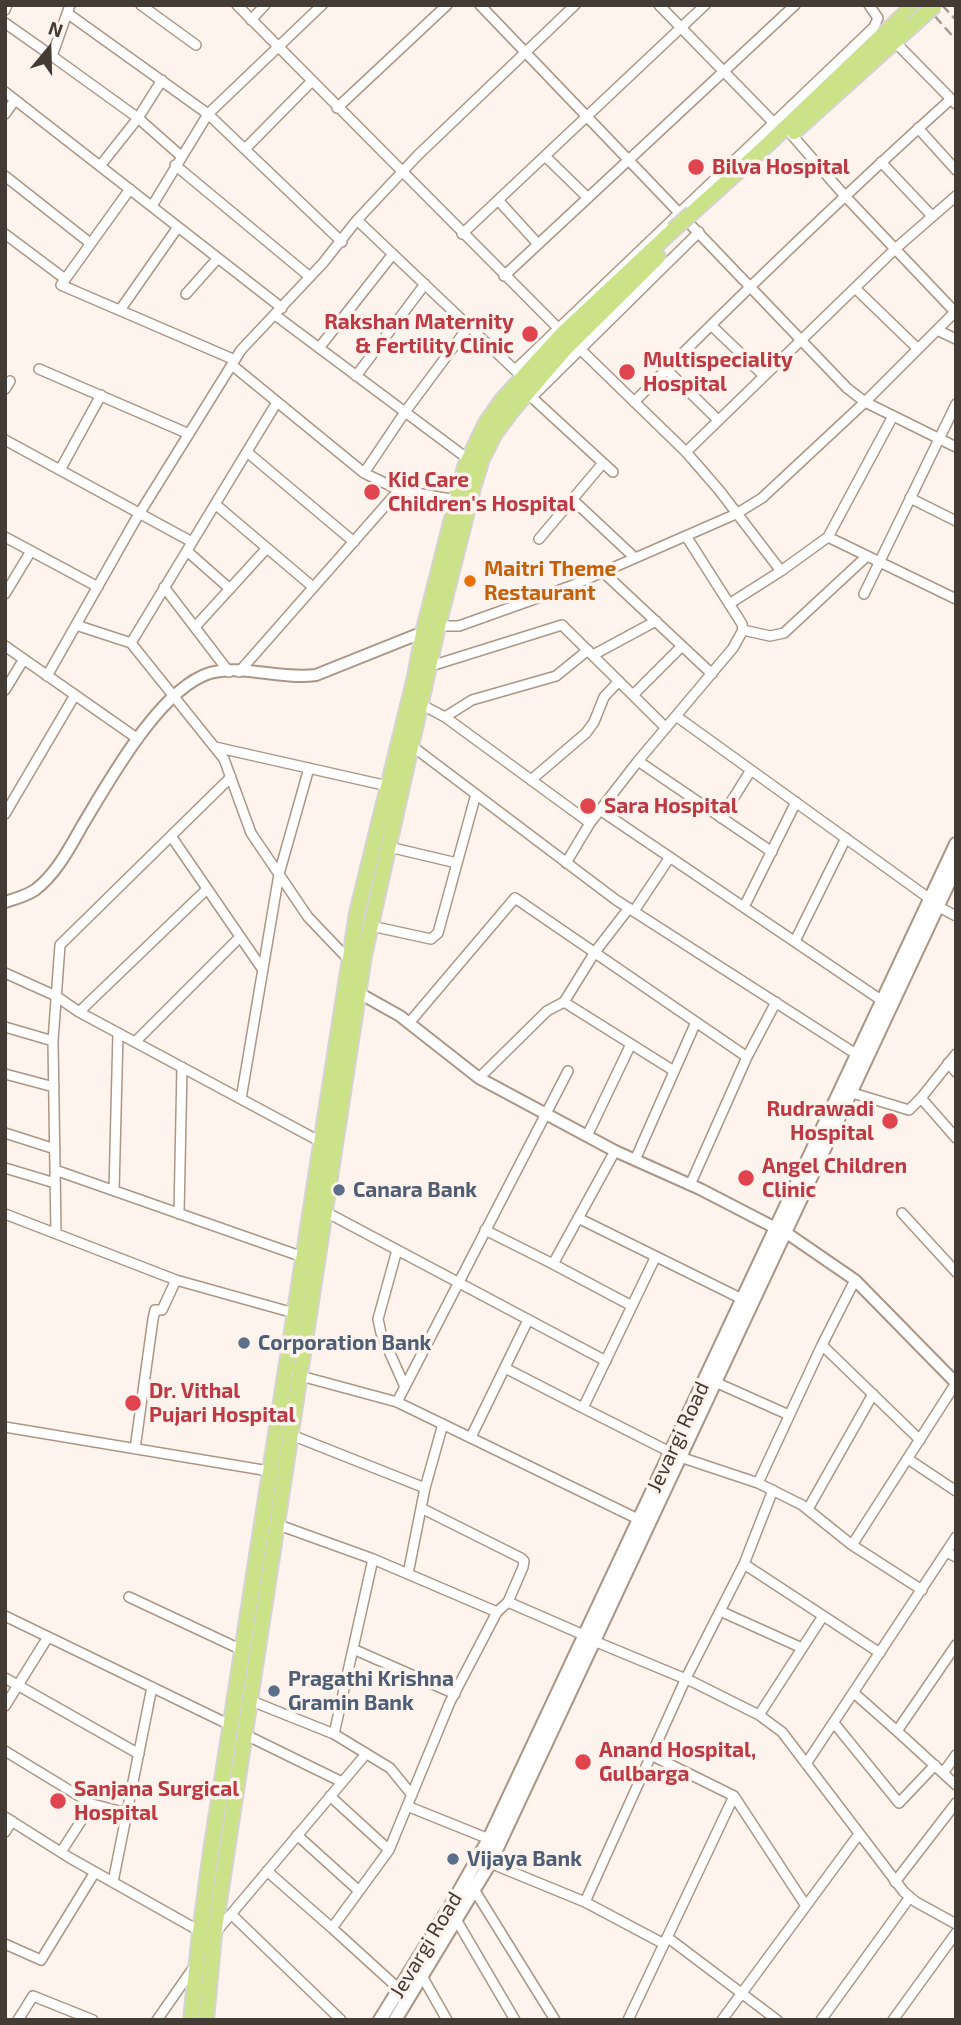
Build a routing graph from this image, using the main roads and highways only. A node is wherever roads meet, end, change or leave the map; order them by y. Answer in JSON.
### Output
{"nodes":[{"id":1,"x":935,"y":5,"type":"edge"},
{"id":2,"x":911,"y":15,"type":"edge"},
{"id":3,"x":692,"y":219,"type":"junction"},
{"id":4,"x":676,"y":233,"type":"junction"},
{"id":5,"x":956,"y":844,"type":"edge"},
{"id":6,"x":956,"y":867,"type":"edge"},
{"id":7,"x":933,"y":903,"type":"junction"},
{"id":8,"x":352,"y":992,"type":"junction"},
{"id":9,"x":846,"y":1091,"type":"junction"},
{"id":10,"x":781,"y":1231,"type":"junction"},
{"id":11,"x":291,"y":1375,"type":"junction"},
{"id":12,"x":675,"y":1454,"type":"junction"},
{"id":13,"x":590,"y":1639,"type":"junction"},
{"id":14,"x":206,"y":1933,"type":"junction"},
{"id":15,"x":191,"y":2020,"type":"edge"},
{"id":16,"x":206,"y":2020,"type":"edge"},
{"id":17,"x":380,"y":2020,"type":"edge"},
{"id":18,"x":395,"y":2020,"type":"edge"}],
"edges":[{"from":1,"to":2,"type":"main road","bridge":true},
{"from":2,"to":3,"type":"main road"},
{"from":2,"to":3,"type":"main road"},
{"from":3,"to":4,"type":"main road"},
{"from":4,"to":8,"type":"main road"},
{"from":4,"to":8,"type":"main road"},
{"from":5,"to":7,"type":"main road","name":"Jevargi Road"},
{"from":6,"to":7,"type":"main road"},
{"from":7,"to":9,"type":"main road"},
{"from":7,"to":9,"type":"main road","name":"Jevargi Road"},
{"from":8,"to":11,"type":"main road"},
{"from":8,"to":11,"type":"main road"},
{"from":9,"to":10,"type":"main road","name":"Jevargi Road"},
{"from":10,"to":12,"type":"main road"},
{"from":10,"to":12,"type":"main road","name":"Jevargi Road"},
{"from":11,"to":14,"type":"main road"},
{"from":11,"to":14,"type":"main road"},
{"from":12,"to":13,"type":"main road"},
{"from":12,"to":13,"type":"main road","name":"Jevargi Road"},
{"from":13,"to":17,"type":"main road","name":"Jevargi Road"},
{"from":13,"to":18,"type":"main road"},
{"from":14,"to":15,"type":"main road"},
{"from":14,"to":16,"type":"main road"}]}
